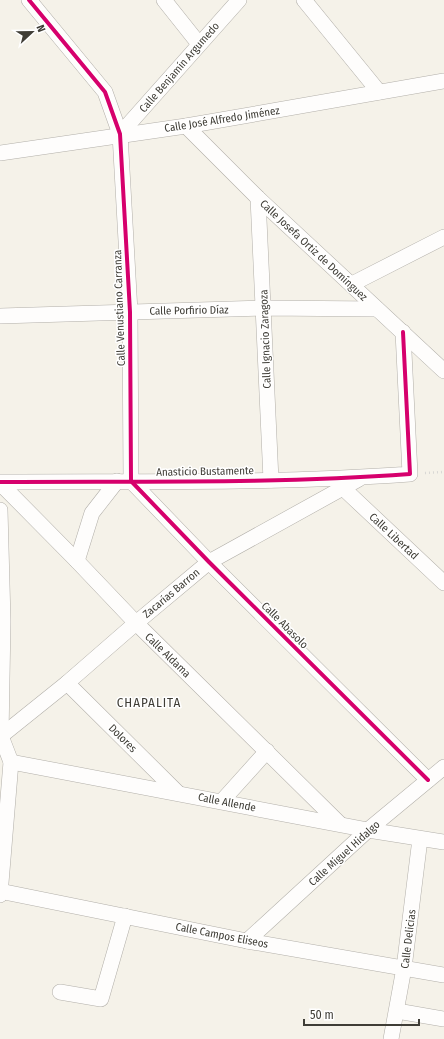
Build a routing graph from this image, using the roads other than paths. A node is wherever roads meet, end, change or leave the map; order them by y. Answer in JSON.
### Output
{"nodes":[{"id":1,"x":29,"y":0,"type":"edge"},
{"id":2,"x":164,"y":0,"type":"edge"},
{"id":3,"x":239,"y":0,"type":"edge"},
{"id":4,"x":304,"y":0,"type":"edge"},
{"id":5,"x":199,"y":44,"type":"junction"},
{"id":6,"x":444,"y":81,"type":"edge"},
{"id":7,"x":379,"y":92,"type":"junction"},
{"id":8,"x":186,"y":126,"type":"junction"},
{"id":9,"x":120,"y":134,"type":"junction"},
{"id":10,"x":0,"y":153,"type":"edge"},
{"id":11,"x":258,"y":198,"type":"junction"},
{"id":12,"x":444,"y":237,"type":"edge"},
{"id":13,"x":352,"y":284,"type":"junction"},
{"id":14,"x":264,"y":308,"type":"junction"},
{"id":15,"x":377,"y":309,"type":"junction"},
{"id":16,"x":130,"y":312,"type":"junction"},
{"id":17,"x":0,"y":316,"type":"edge"},
{"id":18,"x":403,"y":332,"type":"junction"},
{"id":19,"x":444,"y":371,"type":"edge"},
{"id":20,"x":360,"y":478,"type":"junction"},
{"id":21,"x":271,"y":480,"type":"junction"},
{"id":22,"x":124,"y":481,"type":"junction"},
{"id":23,"x":0,"y":482,"type":"edge"},
{"id":24,"x":343,"y":488,"type":"junction"},
{"id":25,"x":0,"y":510,"type":"edge"},
{"id":26,"x":77,"y":561,"type":"junction"},
{"id":27,"x":209,"y":562,"type":"junction"},
{"id":28,"x":444,"y":583,"type":"edge"},
{"id":29,"x":2,"y":621,"type":"edge"},
{"id":30,"x":136,"y":623,"type":"junction"},
{"id":31,"x":67,"y":683,"type":"junction"},
{"id":32,"x":0,"y":736,"type":"edge"},
{"id":33,"x":266,"y":751,"type":"junction"},
{"id":34,"x":11,"y":762,"type":"junction"},
{"id":35,"x":444,"y":767,"type":"edge"},
{"id":36,"x":428,"y":780,"type":"junction"},
{"id":37,"x":178,"y":793,"type":"junction"},
{"id":38,"x":222,"y":801,"type":"junction"},
{"id":39,"x":340,"y":824,"type":"junction"},
{"id":40,"x":368,"y":830,"type":"junction"},
{"id":41,"x":420,"y":839,"type":"junction"},
{"id":42,"x":444,"y":842,"type":"edge"},
{"id":43,"x":0,"y":891,"type":"edge"},
{"id":44,"x":0,"y":895,"type":"edge"},
{"id":45,"x":125,"y":916,"type":"junction"},
{"id":46,"x":247,"y":941,"type":"junction"},
{"id":47,"x":404,"y":968,"type":"junction"},
{"id":48,"x":444,"y":975,"type":"edge"},
{"id":49,"x":60,"y":992,"type":"dead end"},
{"id":50,"x":397,"y":1011,"type":"junction"},
{"id":51,"x":444,"y":1019,"type":"edge"},
{"id":52,"x":391,"y":1039,"type":"edge"}],
"edges":[{"from":1,"to":9,"type":"street","name":"Calle Venustiano Carranza"},
{"from":2,"to":5,"type":"street"},
{"from":3,"to":5,"type":"street","name":"Calle Benjamín Argumedo"},
{"from":4,"to":7,"type":"street"},
{"from":5,"to":9,"type":"street","name":"Calle Benjamín Argumedo"},
{"from":6,"to":7,"type":"street","name":"Calle José Alfredo Jiménez"},
{"from":7,"to":8,"type":"street","name":"Calle José Alfredo Jiménez"},
{"from":8,"to":9,"type":"street","name":"Calle José Alfredo Jiménez"},
{"from":8,"to":11,"type":"street","name":"Calle Josefa Ortiz de Domínguez"},
{"from":9,"to":10,"type":"street","name":"Calle José Alfredo Jiménez"},
{"from":9,"to":16,"type":"street","name":"Calle Venustiano Carranza"},
{"from":11,"to":13,"type":"street","name":"Calle Josefa Ortiz de Domínguez"},
{"from":11,"to":14,"type":"street","name":"Calle Ignacio Zaragoza"},
{"from":12,"to":13,"type":"street"},
{"from":13,"to":15,"type":"street","name":"Calle Josefa Ortiz de Domínguez"},
{"from":14,"to":15,"type":"street","name":"Calle Porfirio Díaz"},
{"from":14,"to":16,"type":"street","name":"Calle Porfirio Díaz"},
{"from":14,"to":21,"type":"street","name":"Calle Ignacio Zaragoza"},
{"from":15,"to":18,"type":"street","name":"Calle Josefa Ortiz de Domínguez"},
{"from":16,"to":17,"type":"street","name":"Calle Porfirio Díaz"},
{"from":16,"to":22,"type":"street","name":"Calle Venustiano Carranza"},
{"from":18,"to":19,"type":"street","name":"Calle Josefa Ortiz de Domínguez"},
{"from":18,"to":20,"type":"street","name":"Anasticio Bustamente"},
{"from":20,"to":21,"type":"street","name":"Anasticio Bustamente"},
{"from":20,"to":24,"type":"street","name":"Zacarías Barron"},
{"from":21,"to":22,"type":"street","name":"Anasticio Bustamente"},
{"from":22,"to":23,"type":"street","name":"Anasticio Bustamente"},
{"from":22,"to":26,"type":"street"},
{"from":22,"to":27,"type":"street","name":"Calle Abasolo"},
{"from":23,"to":26,"type":"street","name":"Calle Aldama"},
{"from":24,"to":27,"type":"street","name":"Zacarías Barron"},
{"from":24,"to":28,"type":"street","name":"Calle Libertad"},
{"from":25,"to":29,"type":"street"},
{"from":26,"to":30,"type":"street","name":"Calle Aldama"},
{"from":27,"to":30,"type":"street","name":"Zacarías Barron"},
{"from":27,"to":36,"type":"street","name":"Calle Abasolo"},
{"from":29,"to":32,"type":"street"},
{"from":30,"to":31,"type":"street","name":"Zacarías Barron"},
{"from":30,"to":33,"type":"street","name":"Calle Aldama"},
{"from":31,"to":32,"type":"street","name":"Zacarías Barron"},
{"from":31,"to":37,"type":"street","name":"Dolores"},
{"from":32,"to":34,"type":"street"},
{"from":33,"to":38,"type":"street"},
{"from":33,"to":39,"type":"street","name":"Calle Aldama"},
{"from":34,"to":37,"type":"street","name":"Calle Allende"},
{"from":34,"to":43,"type":"street"},
{"from":35,"to":36,"type":"street","name":"Calle Miguel Hidalgo"},
{"from":36,"to":40,"type":"street","name":"Calle Miguel Hidalgo"},
{"from":37,"to":38,"type":"street","name":"Calle Allende"},
{"from":38,"to":39,"type":"street","name":"Calle Allende"},
{"from":39,"to":40,"type":"street","name":"Calle Allende"},
{"from":40,"to":41,"type":"street","name":"Calle Allende"},
{"from":40,"to":46,"type":"street","name":"Calle Miguel Hidalgo"},
{"from":41,"to":42,"type":"street","name":"Calle Allende"},
{"from":41,"to":47,"type":"street","name":"Calle Delicias"},
{"from":43,"to":44,"type":"street"},
{"from":43,"to":45,"type":"street","name":"Calle Campos Eliseos"},
{"from":45,"to":46,"type":"street","name":"Calle Campos Eliseos"},
{"from":45,"to":49,"type":"street"},
{"from":46,"to":47,"type":"street","name":"Calle Campos Eliseos"},
{"from":47,"to":48,"type":"street","name":"Calle Campos Eliseos"},
{"from":47,"to":50,"type":"street","name":"Calle Delicias"},
{"from":50,"to":51,"type":"street"},
{"from":50,"to":52,"type":"street","name":"Calle Delicias"}]}
